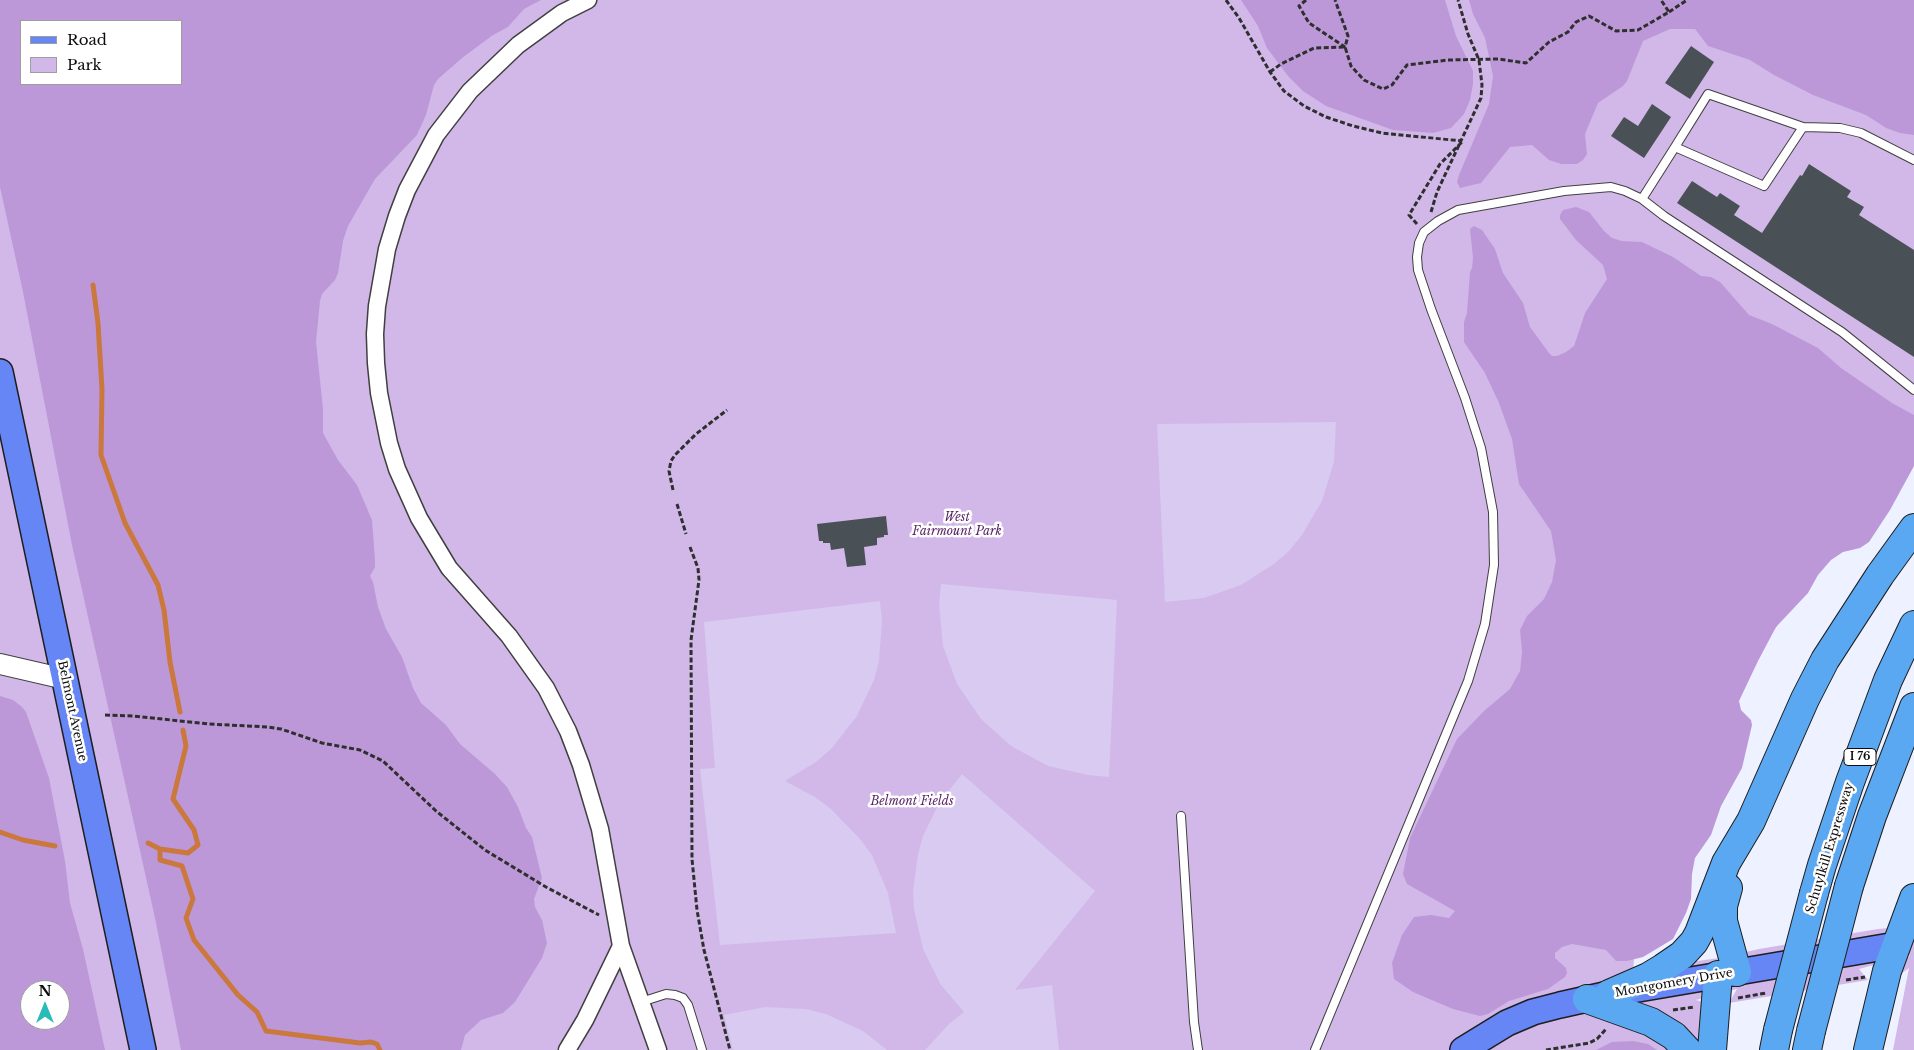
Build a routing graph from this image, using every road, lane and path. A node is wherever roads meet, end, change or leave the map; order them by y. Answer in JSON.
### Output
{"nodes":[{"id":1,"x":588,"y":0,"type":"edge"},
{"id":2,"x":1226,"y":0,"type":"edge"},
{"id":3,"x":1306,"y":0,"type":"edge"},
{"id":4,"x":1335,"y":0,"type":"edge"},
{"id":5,"x":1458,"y":0,"type":"edge"},
{"id":6,"x":1660,"y":0,"type":"edge"},
{"id":7,"x":1687,"y":0,"type":"edge"},
{"id":8,"x":1669,"y":12,"type":"junction"},
{"id":9,"x":1345,"y":47,"type":"junction"},
{"id":10,"x":1479,"y":60,"type":"junction"},
{"id":11,"x":1270,"y":72,"type":"junction"},
{"id":12,"x":1803,"y":127,"type":"junction"},
{"id":13,"x":1462,"y":140,"type":"junction"},
{"id":14,"x":1675,"y":147,"type":"junction"},
{"id":15,"x":1914,"y":160,"type":"edge"},
{"id":16,"x":1642,"y":199,"type":"junction"},
{"id":17,"x":1409,"y":215,"type":"dead end"},
{"id":18,"x":1424,"y":232,"type":"junction"},
{"id":19,"x":0,"y":372,"type":"edge"},
{"id":20,"x":1914,"y":390,"type":"edge"},
{"id":21,"x":727,"y":410,"type":"dead end"},
{"id":22,"x":673,"y":490,"type":"dead end"},
{"id":23,"x":677,"y":504,"type":"dead end"},
{"id":24,"x":1914,"y":528,"type":"edge"},
{"id":25,"x":686,"y":534,"type":"dead end"},
{"id":26,"x":690,"y":547,"type":"dead end"},
{"id":27,"x":1914,"y":625,"type":"edge"},
{"id":28,"x":0,"y":664,"type":"edge"},
{"id":29,"x":65,"y":679,"type":"junction"},
{"id":30,"x":1914,"y":707,"type":"edge"},
{"id":31,"x":105,"y":715,"type":"dead end"},
{"id":32,"x":1181,"y":816,"type":"dead end"},
{"id":33,"x":1751,"y":820,"type":"junction"},
{"id":34,"x":1914,"y":898,"type":"edge"},
{"id":35,"x":618,"y":923,"type":"junction"},
{"id":36,"x":1896,"y":944,"type":"junction"},
{"id":37,"x":621,"y":946,"type":"junction"},
{"id":38,"x":1727,"y":973,"type":"junction"},
{"id":39,"x":1598,"y":997,"type":"junction"},
{"id":40,"x":640,"y":1003,"type":"junction"},
{"id":41,"x":1702,"y":1004,"type":"dead end"},
{"id":42,"x":1665,"y":1012,"type":"dead end"},
{"id":43,"x":1609,"y":1024,"type":"dead end"},
{"id":44,"x":1776,"y":1040,"type":"edge"},
{"id":45,"x":1809,"y":1041,"type":"edge"},
{"id":46,"x":143,"y":1050,"type":"edge"},
{"id":47,"x":567,"y":1050,"type":"edge"},
{"id":48,"x":658,"y":1050,"type":"edge"},
{"id":49,"x":702,"y":1050,"type":"edge"},
{"id":50,"x":730,"y":1050,"type":"edge"},
{"id":51,"x":1198,"y":1050,"type":"edge"},
{"id":52,"x":1316,"y":1050,"type":"edge"},
{"id":53,"x":1463,"y":1050,"type":"edge"},
{"id":54,"x":1546,"y":1050,"type":"edge"},
{"id":55,"x":1687,"y":1050,"type":"edge"},
{"id":56,"x":1712,"y":1050,"type":"edge"},
{"id":57,"x":1868,"y":1050,"type":"edge"}],
"edges":[{"from":1,"to":35,"type":"street"},
{"from":2,"to":11,"type":"path"},
{"from":3,"to":9,"type":"path"},
{"from":4,"to":9,"type":"path"},
{"from":5,"to":10,"type":"path"},
{"from":6,"to":8,"type":"path"},
{"from":7,"to":8,"type":"path"},
{"from":8,"to":10,"type":"path"},
{"from":9,"to":10,"type":"path"},
{"from":9,"to":11,"type":"path"},
{"from":10,"to":13,"type":"path"},
{"from":11,"to":13,"type":"path"},
{"from":12,"to":14,"type":"lane"},
{"from":12,"to":14,"type":"lane"},
{"from":12,"to":15,"type":"lane"},
{"from":13,"to":17,"type":"path"},
{"from":13,"to":18,"type":"path"},
{"from":14,"to":16,"type":"lane"},
{"from":16,"to":18,"type":"lane"},
{"from":16,"to":20,"type":"lane"},
{"from":18,"to":52,"type":"lane"},
{"from":19,"to":29,"type":"main road","name":"Belmont Avenue"},
{"from":21,"to":22,"type":"path"},
{"from":23,"to":25,"type":"path"},
{"from":24,"to":33,"type":"highway"},
{"from":26,"to":50,"type":"path"},
{"from":27,"to":44,"type":"highway","name":"Schuylkill Expressway","number":"I 76","bridge":true},
{"from":28,"to":29,"type":"street"},
{"from":29,"to":46,"type":"main road","name":"Belmont Avenue"},
{"from":30,"to":45,"type":"highway","number":"I 76","bridge":true},
{"from":31,"to":35,"type":"path"},
{"from":32,"to":51,"type":"lane"},
{"from":33,"to":38,"type":"highway"},
{"from":33,"to":39,"type":"highway"},
{"from":34,"to":36,"type":"highway"},
{"from":35,"to":37,"type":"street"},
{"from":36,"to":38,"type":"main road","name":"Montgomery Drive"},
{"from":36,"to":57,"type":"highway"},
{"from":37,"to":40,"type":"street"},
{"from":37,"to":47,"type":"street"},
{"from":38,"to":39,"type":"main road","name":"Montgomery Drive"},
{"from":38,"to":56,"type":"highway"},
{"from":39,"to":53,"type":"main road","name":"Montgomery Drive"},
{"from":39,"to":55,"type":"highway"},
{"from":40,"to":48,"type":"street"},
{"from":40,"to":49,"type":"lane"},
{"from":41,"to":42,"type":"path"},
{"from":43,"to":54,"type":"path"}]}
